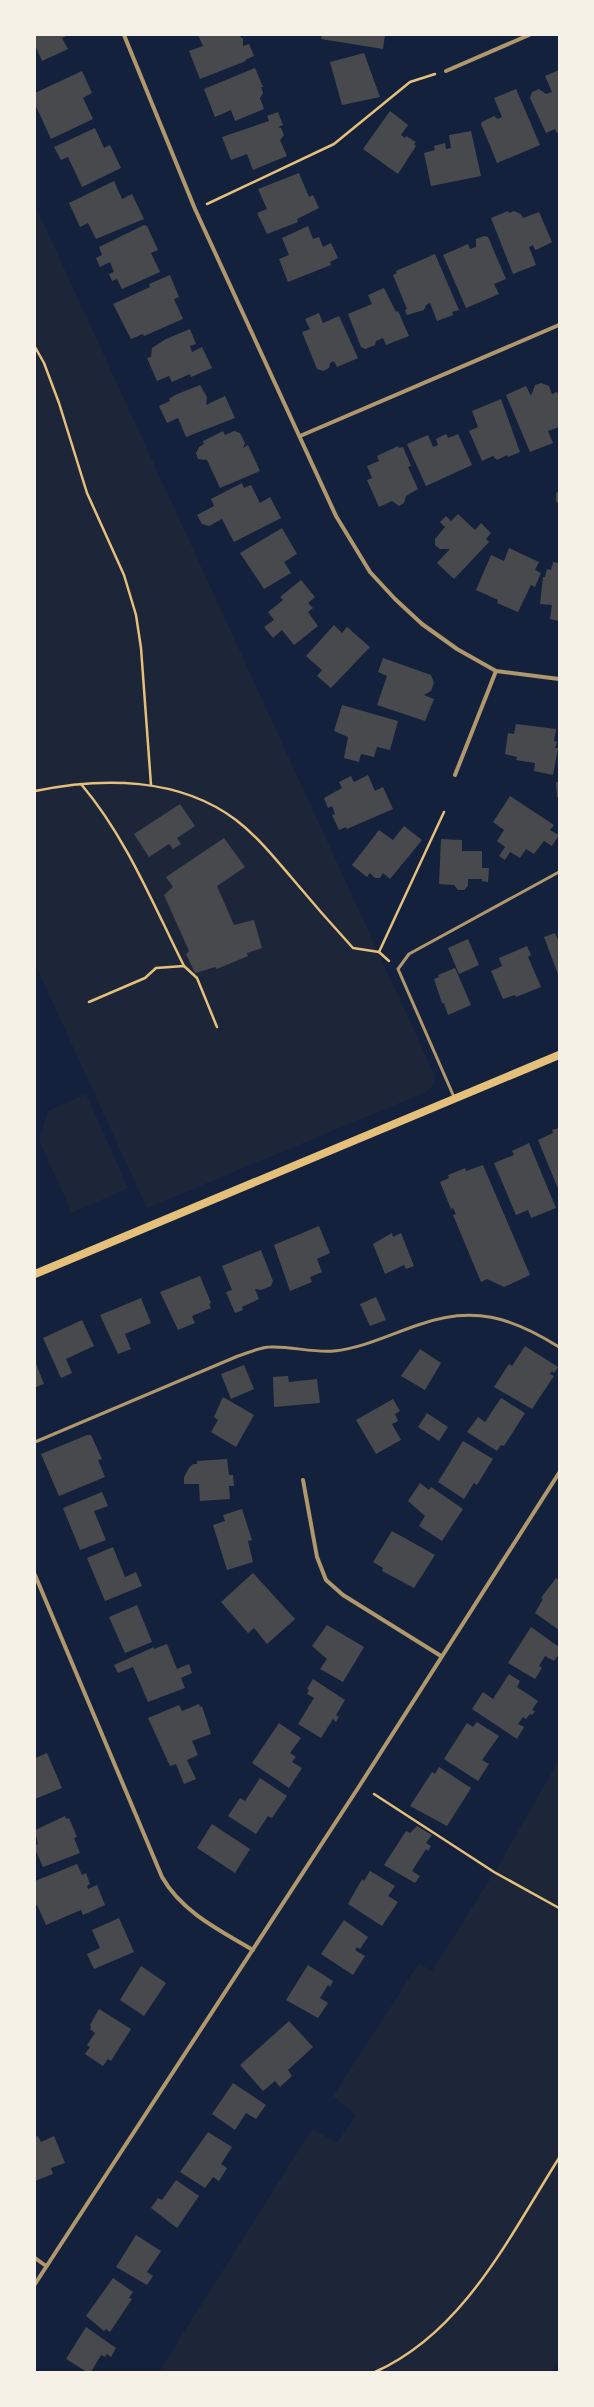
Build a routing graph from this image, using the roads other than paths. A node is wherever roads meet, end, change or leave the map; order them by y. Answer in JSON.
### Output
{"nodes":[{"id":1,"x":124,"y":35,"type":"edge"},
{"id":2,"x":530,"y":35,"type":"edge"},
{"id":3,"x":446,"y":71,"type":"road end"},
{"id":4,"x":559,"y":325,"type":"edge"},
{"id":5,"x":300,"y":436,"type":"junction"},
{"id":6,"x":496,"y":671,"type":"junction"},
{"id":7,"x":559,"y":679,"type":"edge"},
{"id":8,"x":455,"y":775,"type":"dead end"},
{"id":9,"x":559,"y":872,"type":"edge"},
{"id":10,"x":559,"y":1055,"type":"edge"},
{"id":11,"x":455,"y":1099,"type":"junction"},
{"id":12,"x":35,"y":1274,"type":"edge"},
{"id":13,"x":559,"y":1347,"type":"edge"},
{"id":14,"x":35,"y":1442,"type":"edge"},
{"id":15,"x":559,"y":1473,"type":"edge"},
{"id":16,"x":303,"y":1480,"type":"dead end"},
{"id":17,"x":35,"y":1575,"type":"edge"},
{"id":18,"x":441,"y":1656,"type":"junction"},
{"id":19,"x":253,"y":1950,"type":"junction"},
{"id":20,"x":35,"y":2258,"type":"edge"},
{"id":21,"x":46,"y":2266,"type":"junction"},
{"id":22,"x":35,"y":2284,"type":"edge"}],
"edges":[{"from":1,"to":5,"type":"street"},
{"from":2,"to":3,"type":"street"},
{"from":4,"to":5,"type":"street"},
{"from":5,"to":6,"type":"street"},
{"from":6,"to":7,"type":"street"},
{"from":6,"to":8,"type":"street"},
{"from":9,"to":11,"type":"lane"},
{"from":10,"to":11,"type":"main road"},
{"from":11,"to":12,"type":"main road"},
{"from":13,"to":14,"type":"lane"},
{"from":15,"to":18,"type":"street"},
{"from":16,"to":18,"type":"street"},
{"from":17,"to":19,"type":"street"},
{"from":18,"to":19,"type":"street"},
{"from":19,"to":21,"type":"street"},
{"from":20,"to":21,"type":"street"},
{"from":21,"to":22,"type":"street"}]}
